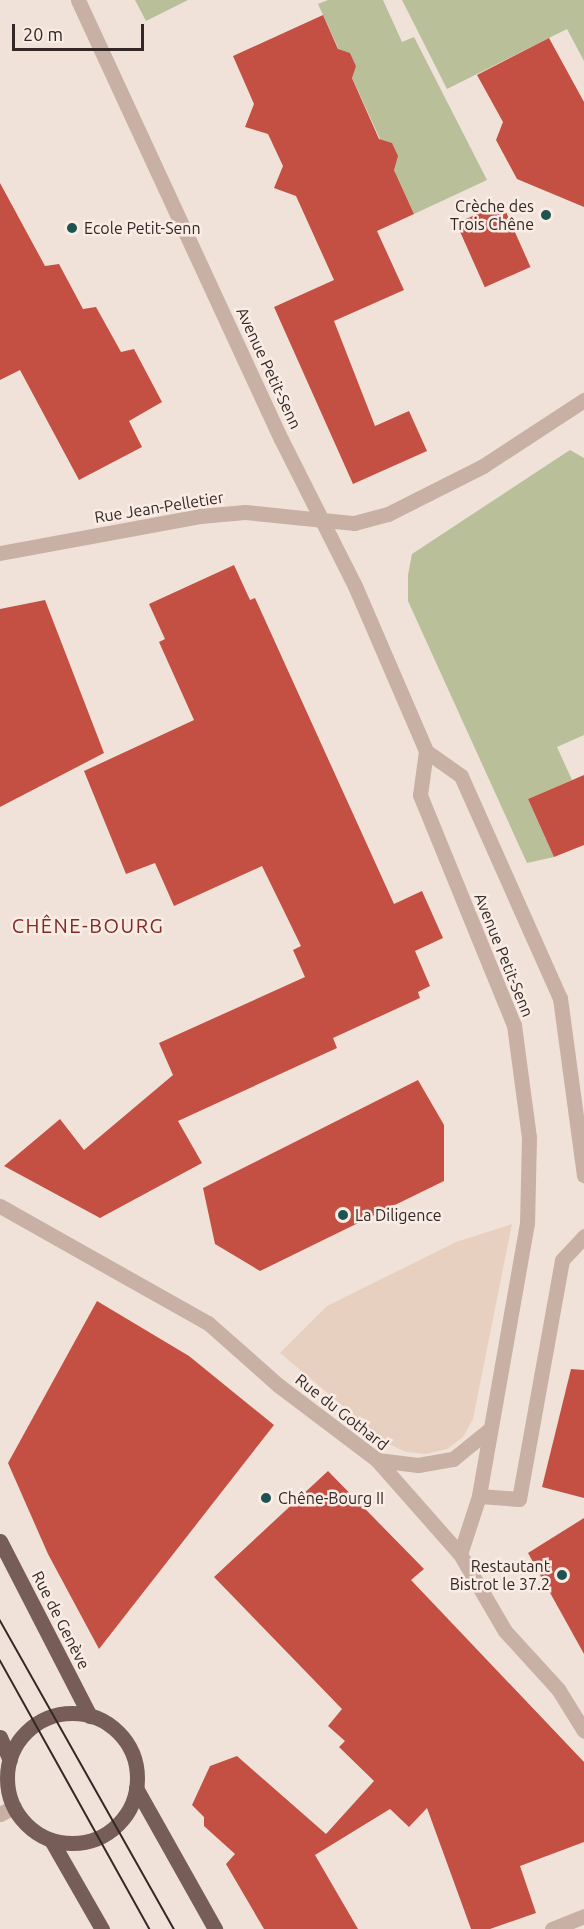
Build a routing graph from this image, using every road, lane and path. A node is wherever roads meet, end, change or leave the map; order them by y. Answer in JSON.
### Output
{"nodes":[{"id":1,"x":78,"y":0,"type":"edge"},
{"id":2,"x":584,"y":400,"type":"edge"},
{"id":3,"x":324,"y":522,"type":"junction"},
{"id":4,"x":0,"y":553,"type":"edge"},
{"id":5,"x":426,"y":751,"type":"junction"},
{"id":6,"x":584,"y":1175,"type":"edge"},
{"id":7,"x":0,"y":1206,"type":"edge"},
{"id":8,"x":584,"y":1236,"type":"edge"},
{"id":9,"x":490,"y":1429,"type":"junction"},
{"id":10,"x":377,"y":1461,"type":"junction"},
{"id":11,"x":479,"y":1496,"type":"junction"},
{"id":12,"x":0,"y":1541,"type":"edge"},
{"id":13,"x":460,"y":1554,"type":"junction"},
{"id":14,"x":90,"y":1716,"type":"junction"},
{"id":15,"x":584,"y":1731,"type":"edge"},
{"id":16,"x":0,"y":1737,"type":"edge"},
{"id":17,"x":10,"y":1760,"type":"junction"},
{"id":18,"x":136,"y":1788,"type":"junction"},
{"id":19,"x":14,"y":1807,"type":"junction"},
{"id":20,"x":0,"y":1814,"type":"edge"},
{"id":21,"x":51,"y":1840,"type":"junction"},
{"id":22,"x":584,"y":1916,"type":"edge"},
{"id":23,"x":102,"y":1929,"type":"edge"},
{"id":24,"x":215,"y":1929,"type":"edge"},
{"id":25,"x":552,"y":1929,"type":"edge"}],
"edges":[{"from":1,"to":3,"type":"street","name":"Avenue Petit-Senn"},
{"from":2,"to":3,"type":"street","name":"Rue Jean-Pelletier"},
{"from":3,"to":4,"type":"street","name":"Rue Jean-Pelletier"},
{"from":3,"to":5,"type":"street","name":"Avenue Petit-Senn"},
{"from":5,"to":6,"type":"street","name":"Avenue Petit-Senn"},
{"from":5,"to":9,"type":"street","name":"Avenue Petit-Senn"},
{"from":7,"to":10,"type":"street","name":"Rue du Gothard"},
{"from":8,"to":11,"type":"street"},
{"from":9,"to":10,"type":"street"},
{"from":9,"to":11,"type":"street","name":"Avenue Petit-Senn"},
{"from":10,"to":13,"type":"street","name":"Rue du Gothard"},
{"from":11,"to":13,"type":"street","name":"Avenue Petit-Senn"},
{"from":12,"to":14,"type":"main road","name":"Rue de Genève"},
{"from":13,"to":15,"type":"street","name":"Rue du Gothard"},
{"from":14,"to":17,"type":"main road"},
{"from":14,"to":18,"type":"main road"},
{"from":16,"to":17,"type":"main road"},
{"from":17,"to":19,"type":"main road"},
{"from":18,"to":21,"type":"main road"},
{"from":18,"to":24,"type":"main road"},
{"from":19,"to":20,"type":"street"},
{"from":19,"to":21,"type":"main road"},
{"from":21,"to":23,"type":"main road"},
{"from":22,"to":25,"type":"street"}]}
